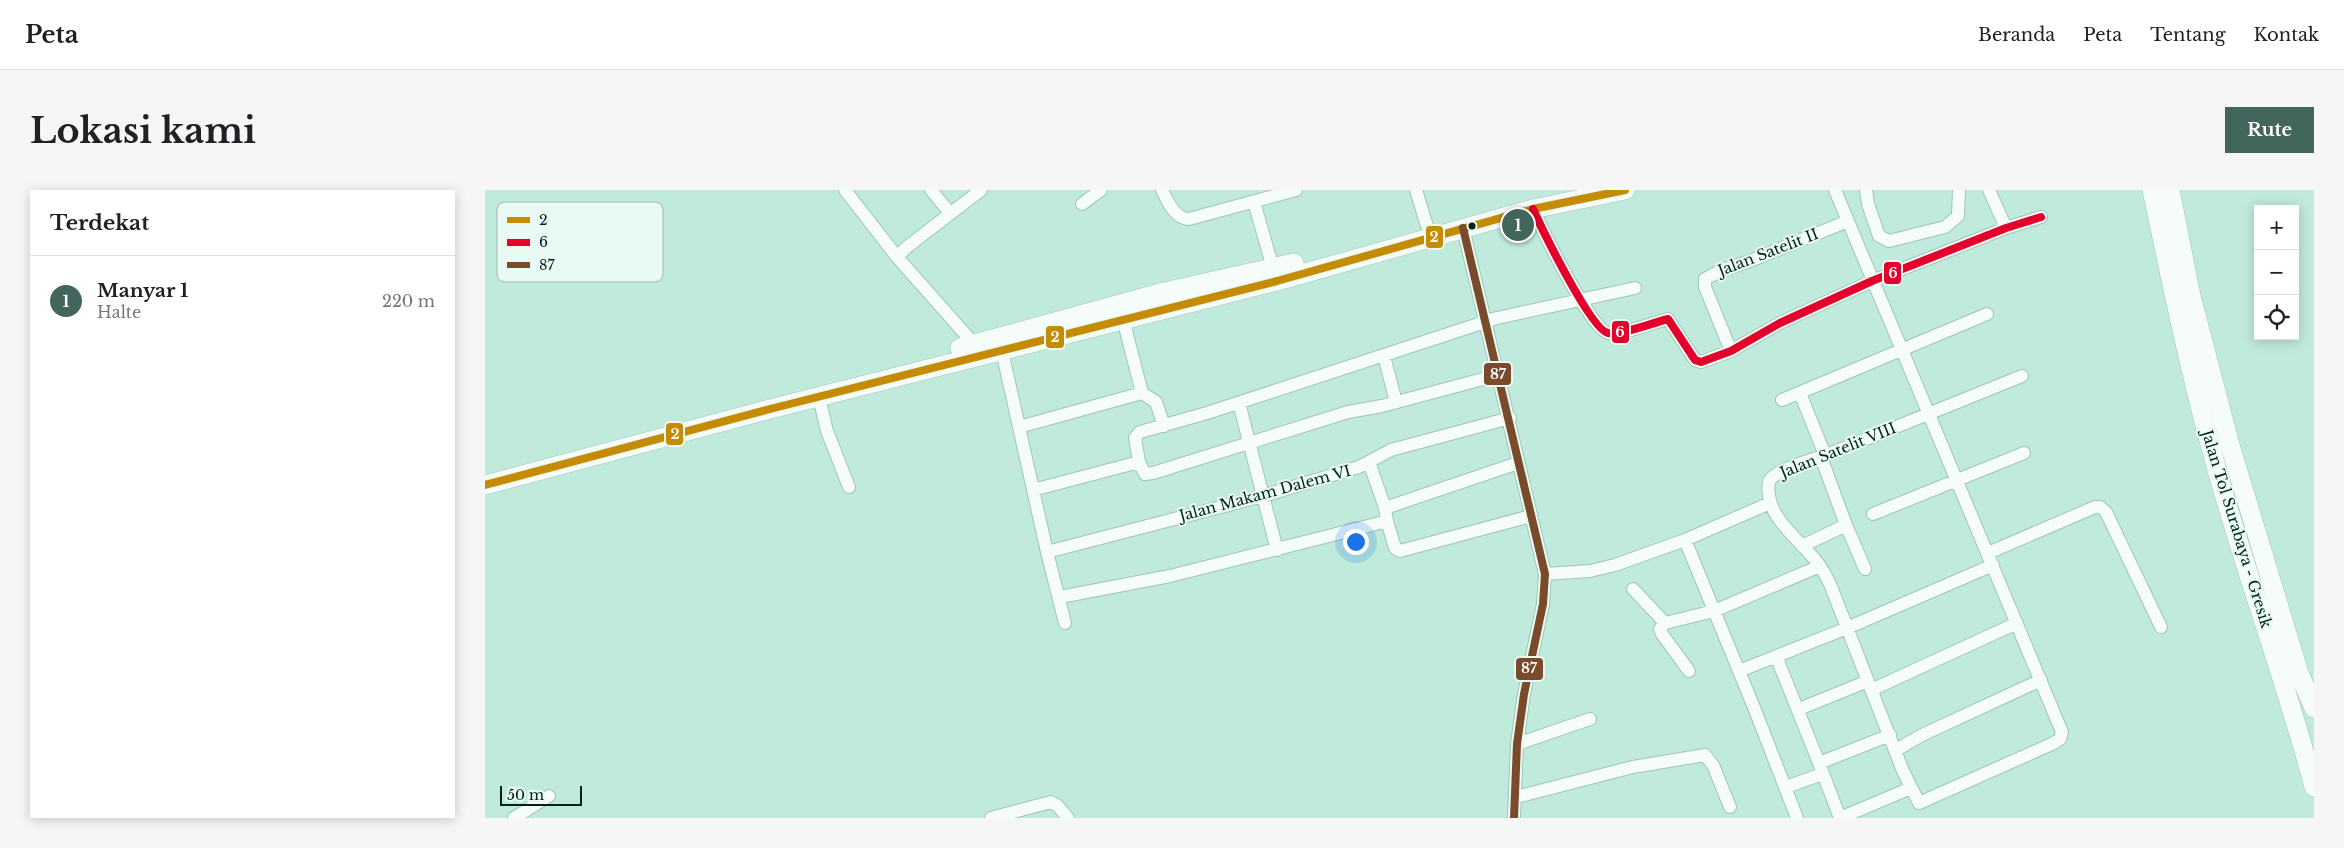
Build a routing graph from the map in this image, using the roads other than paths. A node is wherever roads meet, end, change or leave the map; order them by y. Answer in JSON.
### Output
{"nodes":[{"id":1,"x":845,"y":190,"type":"edge"},
{"id":2,"x":931,"y":190,"type":"edge"},
{"id":3,"x":981,"y":190,"type":"edge"},
{"id":4,"x":1101,"y":190,"type":"edge"},
{"id":5,"x":1162,"y":190,"type":"edge"},
{"id":6,"x":1296,"y":190,"type":"edge"},
{"id":7,"x":1570,"y":190,"type":"edge"},
{"id":8,"x":1625,"y":190,"type":"edge"},
{"id":9,"x":1835,"y":190,"type":"edge"},
{"id":10,"x":1866,"y":190,"type":"edge"},
{"id":11,"x":1959,"y":190,"type":"edge"},
{"id":12,"x":1989,"y":190,"type":"edge"},
{"id":13,"x":2152,"y":190,"type":"edge"},
{"id":14,"x":2170,"y":190,"type":"edge"},
{"id":15,"x":1416,"y":191,"type":"edge"},
{"id":16,"x":1254,"y":202,"type":"junction"},
{"id":17,"x":1082,"y":204,"type":"dead end"},
{"id":18,"x":1533,"y":209,"type":"junction"},
{"id":19,"x":950,"y":213,"type":"junction"},
{"id":20,"x":2041,"y":216,"type":"dead end"},
{"id":21,"x":1848,"y":221,"type":"junction"},
{"id":22,"x":1427,"y":226,"type":"junction"},
{"id":23,"x":1463,"y":228,"type":"junction"},
{"id":24,"x":2006,"y":228,"type":"junction"},
{"id":25,"x":902,"y":251,"type":"junction"},
{"id":26,"x":1271,"y":260,"type":"junction"},
{"id":27,"x":1873,"y":281,"type":"junction"},
{"id":28,"x":1635,"y":288,"type":"dead end"},
{"id":29,"x":1582,"y":301,"type":"junction"},
{"id":30,"x":1987,"y":314,"type":"dead end"},
{"id":31,"x":1123,"y":319,"type":"junction"},
{"id":32,"x":1486,"y":323,"type":"junction"},
{"id":33,"x":974,"y":344,"type":"junction"},
{"id":34,"x":1901,"y":350,"type":"junction"},
{"id":35,"x":1002,"y":351,"type":"junction"},
{"id":36,"x":1731,"y":351,"type":"junction"},
{"id":37,"x":1384,"y":356,"type":"junction"},
{"id":38,"x":1498,"y":375,"type":"junction"},
{"id":39,"x":2022,"y":376,"type":"dead end"},
{"id":40,"x":818,"y":392,"type":"junction"},
{"id":41,"x":1142,"y":392,"type":"junction"},
{"id":42,"x":1800,"y":393,"type":"junction"},
{"id":43,"x":1782,"y":400,"type":"dead end"},
{"id":44,"x":1397,"y":402,"type":"junction"},
{"id":45,"x":1239,"y":403,"type":"junction"},
{"id":46,"x":1929,"y":414,"type":"junction"},
{"id":47,"x":1510,"y":418,"type":"junction"},
{"id":48,"x":1164,"y":426,"type":"junction"},
{"id":49,"x":1019,"y":427,"type":"junction"},
{"id":50,"x":1248,"y":445,"type":"junction"},
{"id":51,"x":2024,"y":453,"type":"dead end"},
{"id":52,"x":1823,"y":456,"type":"junction"},
{"id":53,"x":1139,"y":462,"type":"junction"},
{"id":54,"x":1369,"y":462,"type":"junction"},
{"id":55,"x":1518,"y":463,"type":"junction"},
{"id":56,"x":485,"y":474,"type":"edge"},
{"id":57,"x":1957,"y":481,"type":"junction"},
{"id":58,"x":485,"y":486,"type":"edge"},
{"id":59,"x":849,"y":488,"type":"dead end"},
{"id":60,"x":1033,"y":490,"type":"junction"},
{"id":61,"x":1263,"y":496,"type":"junction"},
{"id":62,"x":1770,"y":503,"type":"junction"},
{"id":63,"x":1386,"y":514,"type":"junction"},
{"id":64,"x":1873,"y":514,"type":"dead end"},
{"id":65,"x":1531,"y":516,"type":"junction"},
{"id":66,"x":1846,"y":525,"type":"junction"},
{"id":67,"x":1685,"y":540,"type":"junction"},
{"id":68,"x":1802,"y":546,"type":"junction"},
{"id":69,"x":1277,"y":550,"type":"junction"},
{"id":70,"x":1047,"y":552,"type":"junction"},
{"id":71,"x":1988,"y":553,"type":"junction"},
{"id":72,"x":1993,"y":565,"type":"junction"},
{"id":73,"x":1820,"y":566,"type":"junction"},
{"id":74,"x":1865,"y":569,"type":"dead end"},
{"id":75,"x":1545,"y":574,"type":"junction"},
{"id":76,"x":1633,"y":589,"type":"dead end"},
{"id":77,"x":1060,"y":597,"type":"junction"},
{"id":78,"x":1714,"y":611,"type":"junction"},
{"id":79,"x":1065,"y":623,"type":"dead end"},
{"id":80,"x":1665,"y":623,"type":"junction"},
{"id":81,"x":2017,"y":623,"type":"junction"},
{"id":82,"x":2161,"y":627,"type":"dead end"},
{"id":83,"x":1847,"y":628,"type":"junction"},
{"id":84,"x":1776,"y":656,"type":"junction"},
{"id":85,"x":1689,"y":671,"type":"dead end"},
{"id":86,"x":1739,"y":671,"type":"junction"},
{"id":87,"x":2299,"y":673,"type":"junction"},
{"id":88,"x":2041,"y":680,"type":"junction"},
{"id":89,"x":1869,"y":686,"type":"junction"},
{"id":90,"x":2314,"y":708,"type":"edge"},
{"id":91,"x":1799,"y":709,"type":"junction"},
{"id":92,"x":1590,"y":719,"type":"dead end"},
{"id":93,"x":1890,"y":735,"type":"junction"},
{"id":94,"x":1517,"y":744,"type":"junction"},
{"id":95,"x":2314,"y":747,"type":"edge"},
{"id":96,"x":1896,"y":750,"type":"junction"},
{"id":97,"x":1821,"y":769,"type":"junction"},
{"id":98,"x":2314,"y":787,"type":"edge"},
{"id":99,"x":1786,"y":788,"type":"junction"},
{"id":100,"x":1911,"y":788,"type":"junction"},
{"id":101,"x":549,"y":796,"type":"dead end"},
{"id":102,"x":1516,"y":797,"type":"junction"},
{"id":103,"x":1729,"y":807,"type":"dead end"},
{"id":104,"x":514,"y":818,"type":"edge"},
{"id":105,"x":991,"y":818,"type":"edge"},
{"id":106,"x":1068,"y":818,"type":"edge"},
{"id":107,"x":1514,"y":818,"type":"edge"},
{"id":108,"x":1797,"y":818,"type":"edge"},
{"id":109,"x":1840,"y":818,"type":"edge"}],
"edges":[{"from":1,"to":25,"type":"street"},
{"from":2,"to":19,"type":"street"},
{"from":3,"to":19,"type":"street"},
{"from":4,"to":17,"type":"street"},
{"from":5,"to":16,"type":"street"},
{"from":6,"to":16,"type":"street"},
{"from":7,"to":22,"type":"highway"},
{"from":8,"to":18,"type":"highway"},
{"from":9,"to":21,"type":"street"},
{"from":10,"to":11,"type":"street"},
{"from":12,"to":24,"type":"street"},
{"from":13,"to":98,"type":"highway","name":"Jalan Tol Surabaya - Gresik"},
{"from":14,"to":87,"type":"highway","name":"Jalan Tol Surabaya - Gresik"},
{"from":15,"to":22,"type":"street"},
{"from":16,"to":26,"type":"street"},
{"from":18,"to":23,"type":"highway"},
{"from":18,"to":29,"type":"street"},
{"from":19,"to":25,"type":"street"},
{"from":20,"to":24,"type":"street"},
{"from":21,"to":27,"type":"street"},
{"from":21,"to":36,"type":"street","name":"Jalan Satelit II"},
{"from":22,"to":26,"type":"highway"},
{"from":23,"to":31,"type":"highway"},
{"from":23,"to":32,"type":"street"},
{"from":24,"to":27,"type":"street"},
{"from":25,"to":33,"type":"street"},
{"from":26,"to":33,"type":"highway"},
{"from":27,"to":34,"type":"street"},
{"from":27,"to":36,"type":"street"},
{"from":28,"to":29,"type":"street"},
{"from":29,"to":32,"type":"street"},
{"from":29,"to":36,"type":"street"},
{"from":30,"to":34,"type":"street"},
{"from":31,"to":35,"type":"highway"},
{"from":31,"to":41,"type":"street"},
{"from":32,"to":37,"type":"street"},
{"from":32,"to":38,"type":"street"},
{"from":33,"to":40,"type":"highway"},
{"from":34,"to":42,"type":"street"},
{"from":34,"to":46,"type":"street"},
{"from":35,"to":40,"type":"highway"},
{"from":35,"to":49,"type":"street"},
{"from":37,"to":44,"type":"street"},
{"from":37,"to":45,"type":"street"},
{"from":38,"to":44,"type":"street"},
{"from":38,"to":47,"type":"street"},
{"from":39,"to":46,"type":"street","name":"Jalan Satelit VIII"},
{"from":40,"to":56,"type":"highway"},
{"from":40,"to":58,"type":"highway"},
{"from":40,"to":59,"type":"street"},
{"from":41,"to":48,"type":"street"},
{"from":41,"to":49,"type":"street"},
{"from":42,"to":43,"type":"street"},
{"from":42,"to":52,"type":"street"},
{"from":44,"to":50,"type":"street"},
{"from":45,"to":48,"type":"street"},
{"from":45,"to":50,"type":"street"},
{"from":46,"to":52,"type":"street","name":"Jalan Satelit VIII"},
{"from":46,"to":57,"type":"street"},
{"from":47,"to":54,"type":"street","name":"Jalan Makam Dalem VI"},
{"from":47,"to":55,"type":"street"},
{"from":48,"to":53,"type":"street"},
{"from":49,"to":60,"type":"street"},
{"from":50,"to":53,"type":"street"},
{"from":50,"to":61,"type":"street"},
{"from":51,"to":57,"type":"street"},
{"from":52,"to":62,"type":"street","name":"Jalan Satelit VIII"},
{"from":52,"to":66,"type":"street"},
{"from":53,"to":60,"type":"street"},
{"from":54,"to":61,"type":"street","name":"Jalan Makam Dalem VI"},
{"from":54,"to":63,"type":"street"},
{"from":55,"to":63,"type":"street"},
{"from":55,"to":65,"type":"street"},
{"from":57,"to":64,"type":"street"},
{"from":57,"to":71,"type":"street"},
{"from":60,"to":70,"type":"street"},
{"from":61,"to":69,"type":"street"},
{"from":61,"to":70,"type":"street","name":"Jalan Makam Dalem VI"},
{"from":62,"to":67,"type":"street"},
{"from":62,"to":68,"type":"street"},
{"from":63,"to":65,"type":"street"},
{"from":63,"to":69,"type":"street"},
{"from":65,"to":75,"type":"street"},
{"from":66,"to":68,"type":"street"},
{"from":66,"to":74,"type":"street"},
{"from":67,"to":75,"type":"street"},
{"from":67,"to":78,"type":"street"},
{"from":68,"to":73,"type":"street"},
{"from":69,"to":77,"type":"street"},
{"from":70,"to":77,"type":"street"},
{"from":71,"to":72,"type":"street"},
{"from":71,"to":82,"type":"street"},
{"from":72,"to":81,"type":"street"},
{"from":72,"to":83,"type":"street"},
{"from":73,"to":78,"type":"street"},
{"from":73,"to":83,"type":"street"},
{"from":75,"to":94,"type":"street"},
{"from":76,"to":80,"type":"street"},
{"from":77,"to":79,"type":"street"},
{"from":78,"to":80,"type":"street"},
{"from":78,"to":86,"type":"street"},
{"from":80,"to":85,"type":"street"},
{"from":81,"to":88,"type":"street"},
{"from":81,"to":89,"type":"street"},
{"from":83,"to":84,"type":"street"},
{"from":83,"to":89,"type":"street"},
{"from":84,"to":86,"type":"street"},
{"from":84,"to":91,"type":"street"},
{"from":86,"to":99,"type":"street"},
{"from":87,"to":90,"type":"highway","name":"Jalan Tol Surabaya - Gresik"},
{"from":87,"to":95,"type":"highway","name":"Jalan Tol Surabaya - Gresik"},
{"from":88,"to":96,"type":"street"},
{"from":88,"to":100,"type":"street"},
{"from":89,"to":91,"type":"street"},
{"from":89,"to":93,"type":"street"},
{"from":91,"to":97,"type":"street"},
{"from":92,"to":94,"type":"street"},
{"from":93,"to":96,"type":"street"},
{"from":93,"to":97,"type":"street"},
{"from":94,"to":102,"type":"street"},
{"from":96,"to":100,"type":"street"},
{"from":97,"to":99,"type":"street"},
{"from":97,"to":109,"type":"street"},
{"from":99,"to":108,"type":"street"},
{"from":100,"to":109,"type":"street"},
{"from":101,"to":104,"type":"street"},
{"from":102,"to":103,"type":"street"},
{"from":102,"to":107,"type":"street"},
{"from":105,"to":106,"type":"street"}]}
